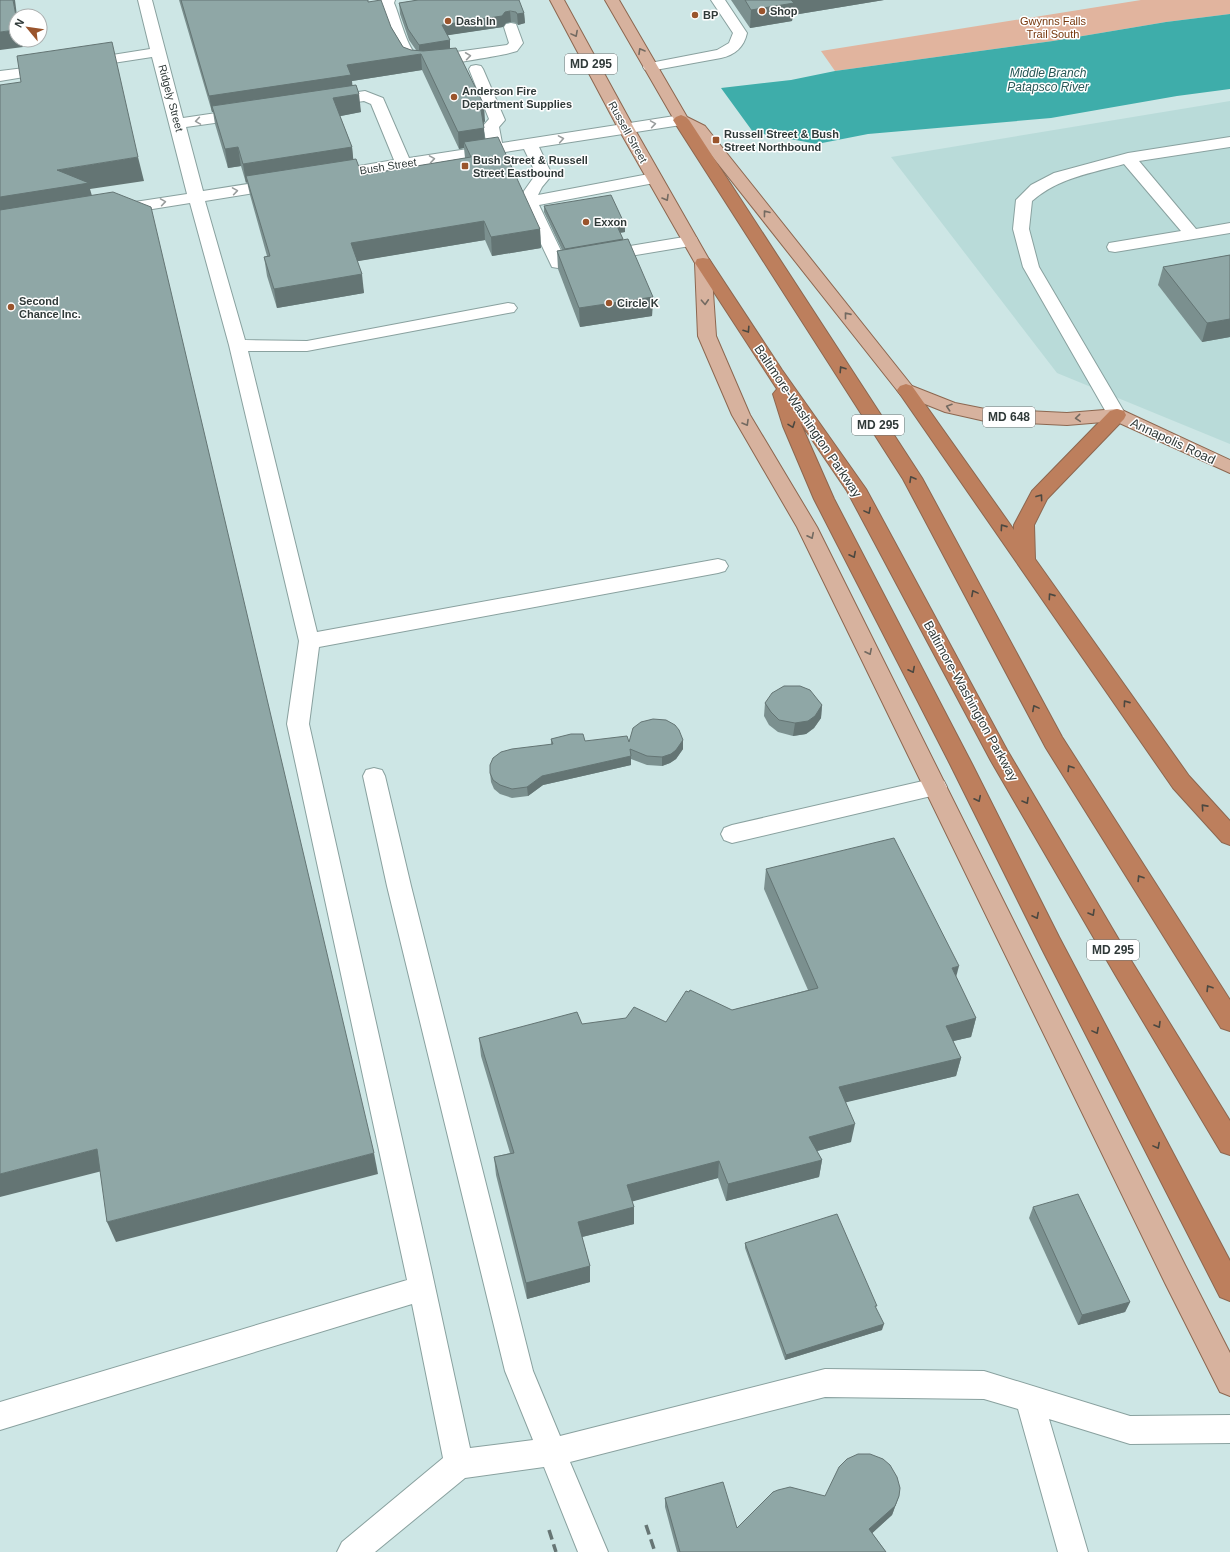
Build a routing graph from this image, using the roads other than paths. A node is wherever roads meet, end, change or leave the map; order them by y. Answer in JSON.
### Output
{"nodes":[{"id":1,"x":145,"y":0,"type":"edge"},
{"id":2,"x":388,"y":0,"type":"edge"},
{"id":3,"x":557,"y":0,"type":"edge"},
{"id":4,"x":612,"y":0,"type":"edge"},
{"id":5,"x":718,"y":0,"type":"edge"},
{"id":6,"x":511,"y":27,"type":"edge"},
{"id":7,"x":158,"y":52,"type":"junction"},
{"id":8,"x":650,"y":67,"type":"junction"},
{"id":9,"x":476,"y":69,"type":"dead end"},
{"id":10,"x":0,"y":76,"type":"edge"},
{"id":11,"x":319,"y":103,"type":"edge"},
{"id":12,"x":258,"y":112,"type":"edge"},
{"id":13,"x":681,"y":120,"type":"junction"},
{"id":14,"x":177,"y":124,"type":"junction"},
{"id":15,"x":626,"y":128,"type":"junction"},
{"id":16,"x":1230,"y":142,"type":"edge"},
{"id":17,"x":530,"y":145,"type":"junction"},
{"id":18,"x":495,"y":149,"type":"junction"},
{"id":19,"x":1128,"y":158,"type":"junction"},
{"id":20,"x":403,"y":164,"type":"junction"},
{"id":21,"x":318,"y":177,"type":"edge"},
{"id":22,"x":654,"y":178,"type":"junction"},
{"id":23,"x":295,"y":181,"type":"edge"},
{"id":24,"x":196,"y":197,"type":"junction"},
{"id":25,"x":529,"y":202,"type":"junction"},
{"id":26,"x":102,"y":212,"type":"edge"},
{"id":27,"x":1230,"y":228,"type":"edge"},
{"id":28,"x":1192,"y":234,"type":"junction"},
{"id":29,"x":690,"y":241,"type":"junction"},
{"id":30,"x":1115,"y":247,"type":"dead end"},
{"id":31,"x":703,"y":263,"type":"junction"},
{"id":32,"x":508,"y":308,"type":"dead end"},
{"id":33,"x":238,"y":345,"type":"junction"},
{"id":34,"x":776,"y":374,"type":"junction"},
{"id":35,"x":906,"y":390,"type":"junction"},
{"id":36,"x":1117,"y":415,"type":"junction"},
{"id":37,"x":1230,"y":467,"type":"edge"},
{"id":38,"x":1026,"y":559,"type":"junction"},
{"id":39,"x":718,"y":566,"type":"dead end"},
{"id":40,"x":309,"y":641,"type":"junction"},
{"id":41,"x":374,"y":776,"type":"dead end"},
{"id":42,"x":936,"y":787,"type":"junction"},
{"id":43,"x":732,"y":834,"type":"dead end"},
{"id":44,"x":1230,"y":836,"type":"edge"},
{"id":45,"x":1230,"y":1021,"type":"edge"},
{"id":46,"x":1230,"y":1144,"type":"edge"},
{"id":47,"x":422,"y":1288,"type":"junction"},
{"id":48,"x":1230,"y":1288,"type":"edge"},
{"id":49,"x":1230,"y":1382,"type":"edge"},
{"id":50,"x":1029,"y":1399,"type":"junction"},
{"id":51,"x":0,"y":1416,"type":"edge"},
{"id":52,"x":1230,"y":1429,"type":"edge"},
{"id":53,"x":552,"y":1452,"type":"junction"},
{"id":54,"x":459,"y":1464,"type":"junction"},
{"id":55,"x":352,"y":1552,"type":"edge"},
{"id":56,"x":593,"y":1552,"type":"edge"},
{"id":57,"x":1073,"y":1552,"type":"edge"}],
"edges":[{"from":1,"to":7,"type":"street","name":"Ridgely Street"},
{"from":2,"to":6,"type":"street","one_way":true},
{"from":3,"to":15,"type":"main road","name":"Russell Street","number":"MD 295","one_way":true},
{"from":8,"to":4,"type":"main road","number":"MD 295","one_way":true},
{"from":5,"to":8,"type":"street"},
{"from":7,"to":10,"type":"street"},
{"from":7,"to":14,"type":"street","name":"Ridgely Street"},
{"from":8,"to":13,"type":"main road","number":"MD 295"},
{"from":9,"to":18,"type":"street"},
{"from":11,"to":20,"type":"street"},
{"from":12,"to":14,"type":"street","one_way":true},
{"from":15,"to":13,"type":"street","name":"Bush Street","one_way":true},
{"from":35,"to":13,"type":"main road","one_way":true},
{"from":45,"to":13,"type":"highway","number":"MD 295","one_way":true},
{"from":14,"to":24,"type":"street","name":"Ridgely Street"},
{"from":17,"to":15,"type":"street","name":"Bush Street","one_way":true},
{"from":15,"to":22,"type":"main road","name":"Russell Street","number":"MD 295"},
{"from":16,"to":19,"type":"street"},
{"from":17,"to":18,"type":"street","name":"Bush Street"},
{"from":17,"to":25,"type":"street"},
{"from":20,"to":18,"type":"street","name":"Bush Street","one_way":true},
{"from":19,"to":28,"type":"street"},
{"from":19,"to":36,"type":"street"},
{"from":20,"to":21,"type":"street","name":"Bush Street"},
{"from":22,"to":25,"type":"street"},
{"from":22,"to":29,"type":"main road","name":"Russell Street","number":"MD 295","one_way":true},
{"from":24,"to":23,"type":"street","one_way":true},
{"from":26,"to":24,"type":"street","one_way":true},
{"from":24,"to":33,"type":"street","name":"Ridgely Street"},
{"from":25,"to":29,"type":"street"},
{"from":27,"to":28,"type":"street"},
{"from":28,"to":30,"type":"street"},
{"from":29,"to":31,"type":"main road","name":"Russell Street","number":"MD 295"},
{"from":31,"to":34,"type":"highway","name":"Baltimore-Washington Parkway","number":"MD 295","one_way":true},
{"from":31,"to":42,"type":"main road","one_way":true},
{"from":32,"to":33,"type":"street"},
{"from":33,"to":40,"type":"street","name":"Ridgely Street"},
{"from":34,"to":46,"type":"highway","name":"Baltimore-Washington Parkway","number":"MD 295","one_way":true},
{"from":34,"to":48,"type":"highway","one_way":true},
{"from":36,"to":35,"type":"main road","number":"MD 648","one_way":true},
{"from":38,"to":35,"type":"highway","one_way":true},
{"from":36,"to":37,"type":"main road","name":"Annapolis Road","number":"MD 648"},
{"from":38,"to":36,"type":"highway","one_way":true},
{"from":44,"to":38,"type":"highway","one_way":true},
{"from":39,"to":40,"type":"street"},
{"from":40,"to":47,"type":"street"},
{"from":41,"to":53,"type":"street"},
{"from":42,"to":43,"type":"street"},
{"from":42,"to":49,"type":"main road"},
{"from":47,"to":51,"type":"street"},
{"from":47,"to":54,"type":"street"},
{"from":50,"to":52,"type":"street"},
{"from":50,"to":53,"type":"street"},
{"from":50,"to":57,"type":"street"},
{"from":53,"to":54,"type":"street"},
{"from":53,"to":56,"type":"street"},
{"from":54,"to":55,"type":"street"}]}
